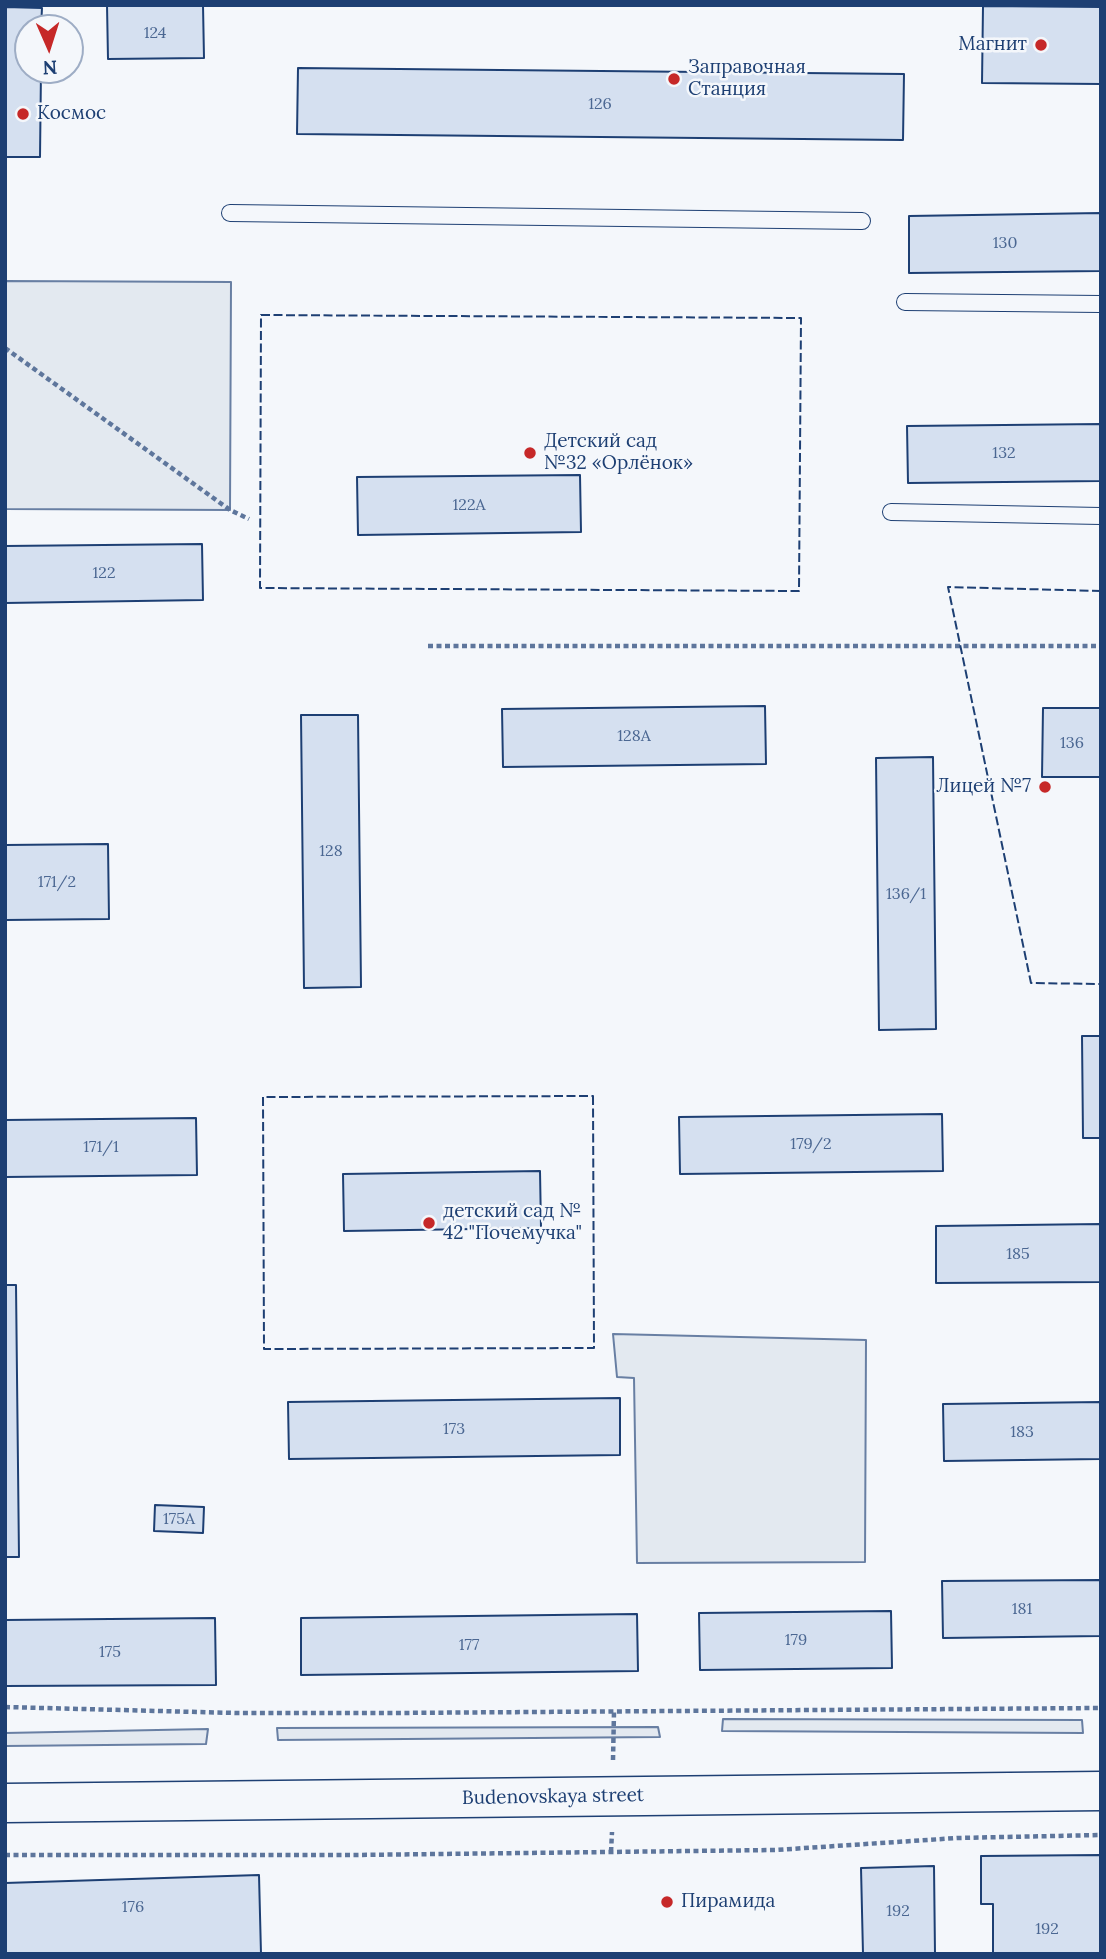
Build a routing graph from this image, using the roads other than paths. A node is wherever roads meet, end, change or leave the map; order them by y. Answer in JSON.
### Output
{"nodes":[{"id":1,"x":230,"y":214,"type":"dead end"},
{"id":2,"x":862,"y":221,"type":"dead end"},
{"id":3,"x":905,"y":302,"type":"dead end"},
{"id":4,"x":1101,"y":304,"type":"edge"},
{"id":5,"x":891,"y":512,"type":"dead end"},
{"id":6,"x":1101,"y":516,"type":"edge"},
{"id":7,"x":1101,"y":1791,"type":"edge"},
{"id":8,"x":5,"y":1803,"type":"edge"}],
"edges":[{"from":1,"to":2,"type":"lane"},
{"from":3,"to":4,"type":"lane"},
{"from":5,"to":6,"type":"lane"},
{"from":7,"to":8,"type":"main road","name":"Budenovskaya street"}]}
